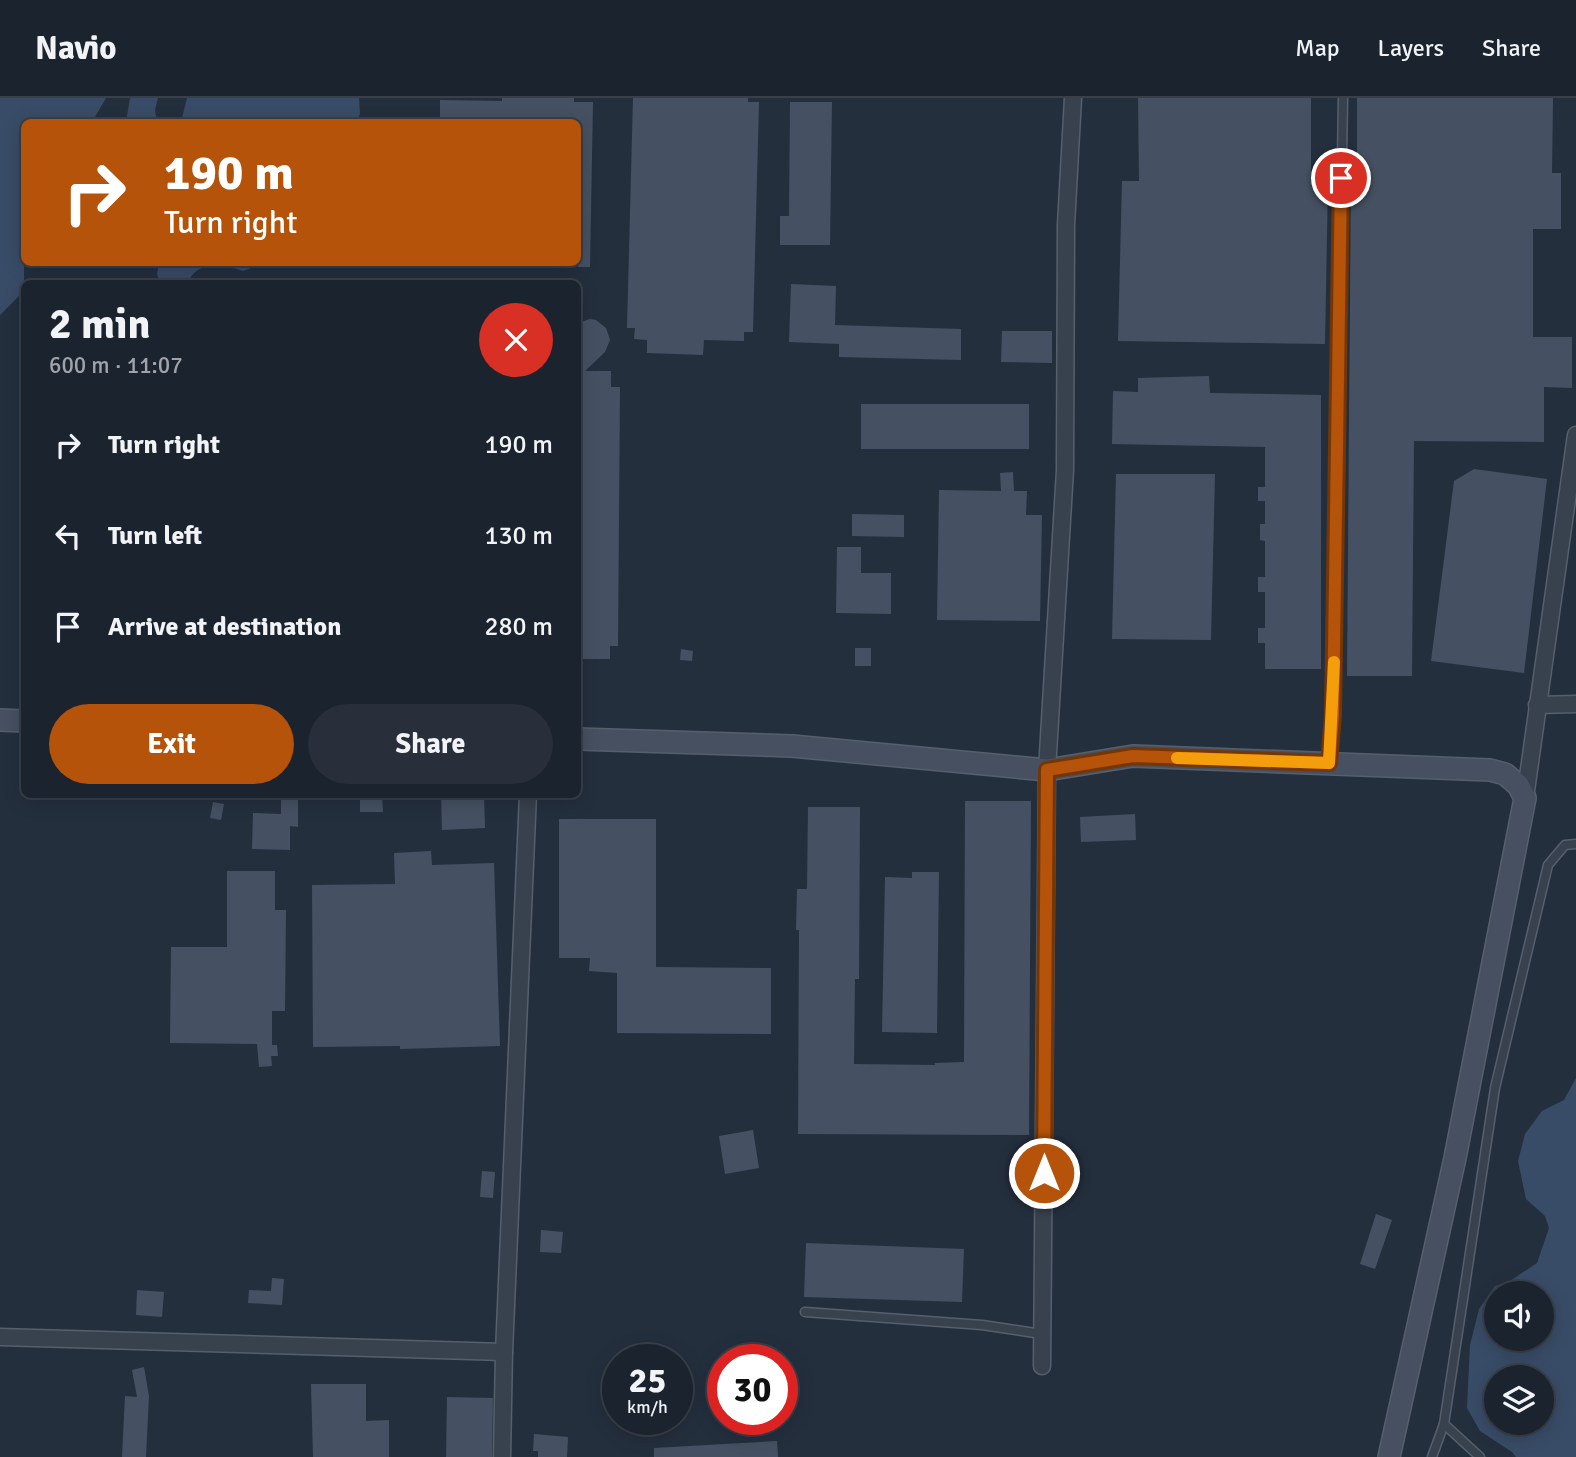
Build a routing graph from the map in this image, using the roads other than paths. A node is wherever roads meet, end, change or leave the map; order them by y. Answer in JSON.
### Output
{"nodes":[{"id":1,"x":1073,"y":98,"type":"edge"},
{"id":2,"x":1343,"y":98,"type":"edge"},
{"id":3,"x":1576,"y":435,"type":"edge"},
{"id":4,"x":1576,"y":704,"type":"edge"},
{"id":5,"x":1537,"y":705,"type":"junction"},
{"id":6,"x":0,"y":720,"type":"edge"},
{"id":7,"x":21,"y":721,"type":"edge"},
{"id":8,"x":581,"y":739,"type":"edge"},
{"id":9,"x":1329,"y":763,"type":"junction"},
{"id":10,"x":1047,"y":770,"type":"junction"},
{"id":11,"x":528,"y":798,"type":"edge"},
{"id":12,"x":1525,"y":798,"type":"junction"},
{"id":13,"x":1576,"y":844,"type":"edge"},
{"id":14,"x":805,"y":1312,"type":"dead end"},
{"id":15,"x":1042,"y":1334,"type":"junction"},
{"id":16,"x":0,"y":1338,"type":"edge"},
{"id":17,"x":504,"y":1352,"type":"junction"},
{"id":18,"x":1042,"y":1366,"type":"dead end"},
{"id":19,"x":1444,"y":1424,"type":"junction"},
{"id":20,"x":502,"y":1457,"type":"edge"},
{"id":21,"x":1389,"y":1457,"type":"edge"},
{"id":22,"x":1432,"y":1457,"type":"edge"},
{"id":23,"x":1480,"y":1457,"type":"edge"}],
"edges":[{"from":1,"to":10,"type":"street"},
{"from":2,"to":9,"type":"lane"},
{"from":3,"to":5,"type":"street"},
{"from":4,"to":5,"type":"street"},
{"from":5,"to":12,"type":"street"},
{"from":6,"to":7,"type":"street"},
{"from":8,"to":10,"type":"street"},
{"from":9,"to":10,"type":"street"},
{"from":9,"to":12,"type":"street"},
{"from":10,"to":15,"type":"street"},
{"from":11,"to":17,"type":"street"},
{"from":12,"to":21,"type":"street"},
{"from":13,"to":19,"type":"lane"},
{"from":14,"to":15,"type":"lane"},
{"from":15,"to":18,"type":"street"},
{"from":16,"to":17,"type":"street"},
{"from":17,"to":20,"type":"street"},
{"from":19,"to":22,"type":"lane"},
{"from":19,"to":23,"type":"lane"}]}
